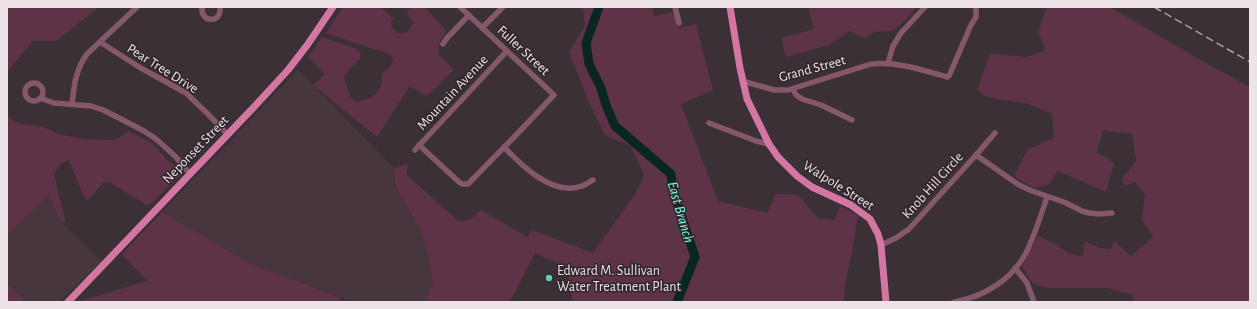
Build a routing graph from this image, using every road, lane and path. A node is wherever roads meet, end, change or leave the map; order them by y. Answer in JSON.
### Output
{"nodes":[{"id":1,"x":137,"y":7,"type":"edge"},
{"id":2,"x":202,"y":7,"type":"edge"},
{"id":3,"x":220,"y":7,"type":"edge"},
{"id":4,"x":460,"y":7,"type":"edge"},
{"id":5,"x":503,"y":7,"type":"edge"},
{"id":6,"x":675,"y":7,"type":"edge"},
{"id":7,"x":730,"y":7,"type":"edge"},
{"id":8,"x":925,"y":7,"type":"edge"},
{"id":9,"x":975,"y":7,"type":"edge"},
{"id":10,"x":332,"y":8,"type":"edge"},
{"id":11,"x":469,"y":15,"type":"junction"},
{"id":12,"x":679,"y":23,"type":"dead end"},
{"id":13,"x":482,"y":28,"type":"junction"},
{"id":14,"x":100,"y":42,"type":"junction"},
{"id":15,"x":443,"y":44,"type":"dead end"},
{"id":16,"x":507,"y":51,"type":"junction"},
{"id":17,"x":888,"y":63,"type":"junction"},
{"id":18,"x":742,"y":80,"type":"junction"},
{"id":19,"x":793,"y":88,"type":"junction"},
{"id":20,"x":40,"y":98,"type":"dead end"},
{"id":21,"x":72,"y":104,"type":"junction"},
{"id":22,"x":852,"y":120,"type":"dead end"},
{"id":23,"x":709,"y":124,"type":"dead end"},
{"id":24,"x":995,"y":133,"type":"dead end"},
{"id":25,"x":227,"y":134,"type":"junction"},
{"id":26,"x":769,"y":144,"type":"junction"},
{"id":27,"x":419,"y":145,"type":"junction"},
{"id":28,"x":504,"y":146,"type":"junction"},
{"id":29,"x":415,"y":150,"type":"dead end"},
{"id":30,"x":976,"y":155,"type":"junction"},
{"id":31,"x":190,"y":174,"type":"junction"},
{"id":32,"x":593,"y":180,"type":"dead end"},
{"id":33,"x":1047,"y":197,"type":"junction"},
{"id":34,"x":1112,"y":213,"type":"dead end"},
{"id":35,"x":881,"y":245,"type":"junction"},
{"id":36,"x":1015,"y":268,"type":"junction"},
{"id":37,"x":68,"y":302,"type":"edge"},
{"id":38,"x":886,"y":302,"type":"edge"},
{"id":39,"x":954,"y":302,"type":"edge"},
{"id":40,"x":1034,"y":302,"type":"edge"}],
"edges":[{"from":1,"to":14,"type":"street"},
{"from":2,"to":3,"type":"street"},
{"from":4,"to":11,"type":"street","name":"Fuller Street"},
{"from":5,"to":13,"type":"street"},
{"from":6,"to":12,"type":"street"},
{"from":7,"to":18,"type":"main road","name":"Walpole Street"},
{"from":8,"to":17,"type":"street"},
{"from":9,"to":17,"type":"street","name":"Grand Street"},
{"from":10,"to":25,"type":"main road","name":"Neponset Street"},
{"from":11,"to":13,"type":"street","name":"Fuller Street"},
{"from":11,"to":15,"type":"street"},
{"from":13,"to":16,"type":"street","name":"Fuller Street"},
{"from":14,"to":21,"type":"street"},
{"from":14,"to":25,"type":"street","name":"Pear Tree Drive"},
{"from":16,"to":27,"type":"street","name":"Mountain Avenue"},
{"from":16,"to":28,"type":"street","name":"Fuller Street"},
{"from":17,"to":19,"type":"street","name":"Grand Street"},
{"from":18,"to":19,"type":"street","name":"Grand Street"},
{"from":18,"to":26,"type":"main road","name":"Walpole Street"},
{"from":19,"to":22,"type":"street"},
{"from":20,"to":21,"type":"street"},
{"from":21,"to":31,"type":"street"},
{"from":23,"to":26,"type":"street"},
{"from":24,"to":30,"type":"street","name":"Knob Hill Circle"},
{"from":25,"to":31,"type":"main road","name":"Neponset Street"},
{"from":26,"to":35,"type":"main road","name":"Walpole Street"},
{"from":27,"to":28,"type":"street"},
{"from":27,"to":29,"type":"street","name":"Mountain Avenue"},
{"from":28,"to":32,"type":"street"},
{"from":30,"to":33,"type":"street"},
{"from":30,"to":35,"type":"street","name":"Knob Hill Circle"},
{"from":31,"to":37,"type":"main road","name":"Neponset Street"},
{"from":33,"to":34,"type":"street"},
{"from":33,"to":36,"type":"street"},
{"from":35,"to":38,"type":"main road","name":"Walpole Street"},
{"from":36,"to":39,"type":"street"},
{"from":36,"to":40,"type":"street"}]}
